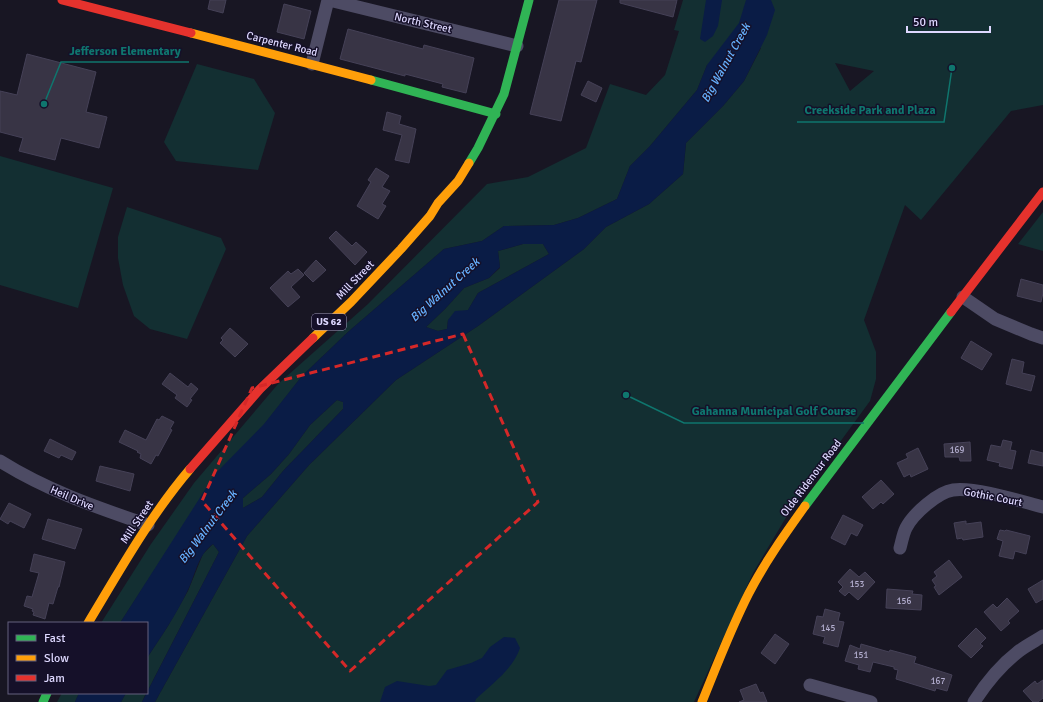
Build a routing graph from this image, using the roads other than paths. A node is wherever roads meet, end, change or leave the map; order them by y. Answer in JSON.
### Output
{"nodes":[{"id":1,"x":62,"y":0,"type":"edge"},
{"id":2,"x":328,"y":0,"type":"edge"},
{"id":3,"x":529,"y":0,"type":"edge"},
{"id":4,"x":517,"y":46,"type":"junction"},
{"id":5,"x":312,"y":64,"type":"junction"},
{"id":6,"x":496,"y":114,"type":"junction"},
{"id":7,"x":1043,"y":192,"type":"edge"},
{"id":8,"x":963,"y":296,"type":"junction"},
{"id":9,"x":1043,"y":338,"type":"edge"},
{"id":10,"x":0,"y":462,"type":"edge"},
{"id":11,"x":1043,"y":507,"type":"edge"},
{"id":12,"x":148,"y":525,"type":"junction"},
{"id":13,"x":900,"y":548,"type":"dead end"},
{"id":14,"x":89,"y":622,"type":"edge"},
{"id":15,"x":1043,"y":636,"type":"edge"},
{"id":16,"x":810,"y":685,"type":"dead end"},
{"id":17,"x":702,"y":702,"type":"edge"},
{"id":18,"x":871,"y":702,"type":"edge"},
{"id":19,"x":974,"y":702,"type":"edge"}],
"edges":[{"from":1,"to":5,"type":"main road","name":"Carpenter Road"},
{"from":2,"to":4,"type":"street","name":"North Street"},
{"from":2,"to":5,"type":"street"},
{"from":3,"to":4,"type":"main road","name":"Mill Street","number":"US 62"},
{"from":4,"to":6,"type":"main road","name":"Mill Street","number":"US 62"},
{"from":5,"to":6,"type":"main road","name":"Carpenter Road"},
{"from":6,"to":12,"type":"main road","name":"Mill Street","number":"US 62"},
{"from":7,"to":8,"type":"main road","name":"Olde Ridenour Road"},
{"from":8,"to":9,"type":"street"},
{"from":8,"to":17,"type":"main road","name":"Olde Ridenour Road"},
{"from":10,"to":12,"type":"street","name":"Heil Drive"},
{"from":11,"to":13,"type":"street","name":"Gothic Court"},
{"from":12,"to":14,"type":"main road","name":"Mill Street","number":"US 62"},
{"from":15,"to":19,"type":"street"},
{"from":16,"to":18,"type":"street"}]}
